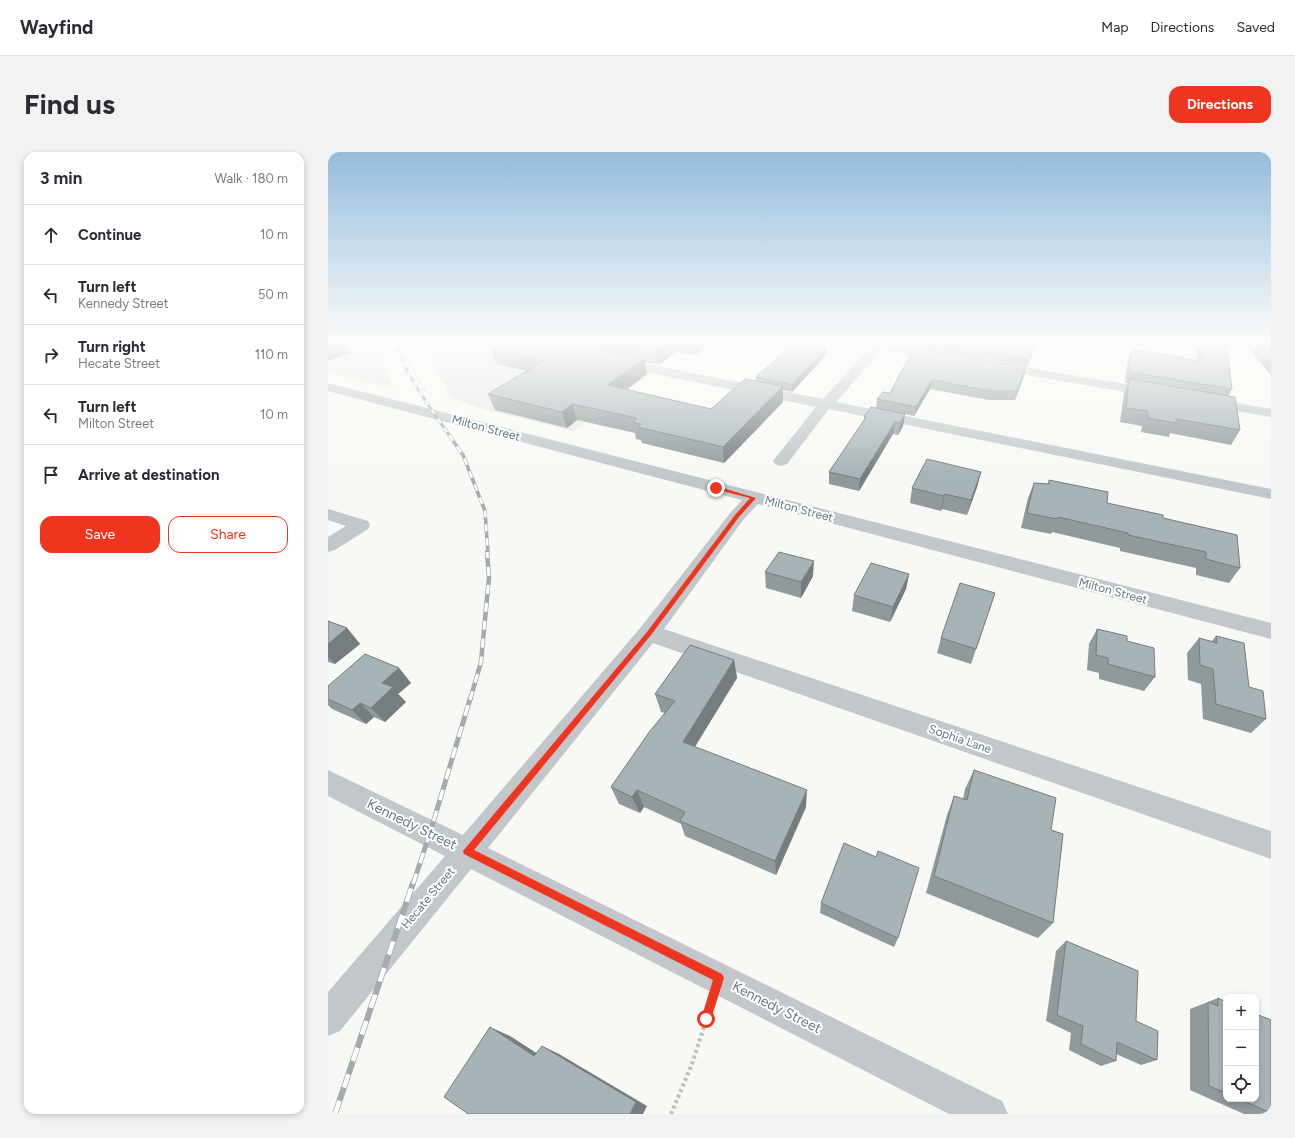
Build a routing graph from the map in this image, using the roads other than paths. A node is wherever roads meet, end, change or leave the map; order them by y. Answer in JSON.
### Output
{"nodes":[{"id":1,"x":328,"y":387,"type":"edge"},
{"id":2,"x":741,"y":387,"type":"edge"},
{"id":3,"x":842,"y":387,"type":"edge"},
{"id":4,"x":1117,"y":387,"type":"edge"},
{"id":5,"x":1169,"y":396,"type":"edge"},
{"id":6,"x":1193,"y":400,"type":"edge"},
{"id":7,"x":826,"y":404,"type":"junction"},
{"id":8,"x":1271,"y":413,"type":"edge"},
{"id":9,"x":781,"y":461,"type":"dead end"},
{"id":10,"x":1271,"y":494,"type":"edge"},
{"id":11,"x":754,"y":498,"type":"junction"},
{"id":12,"x":328,"y":514,"type":"edge"},
{"id":13,"x":328,"y":546,"type":"edge"},
{"id":14,"x":1271,"y":632,"type":"edge"},
{"id":15,"x":649,"y":633,"type":"junction"},
{"id":16,"x":328,"y":782,"type":"edge"},
{"id":17,"x":1271,"y":845,"type":"edge"},
{"id":18,"x":467,"y":851,"type":"junction"},
{"id":19,"x":328,"y":1019,"type":"edge"},
{"id":20,"x":989,"y":1114,"type":"edge"}],
"edges":[{"from":1,"to":11,"type":"street","name":"Milton Street"},
{"from":2,"to":7,"type":"street"},
{"from":3,"to":7,"type":"street"},
{"from":4,"to":5,"type":"street"},
{"from":6,"to":8,"type":"street"},
{"from":7,"to":9,"type":"street"},
{"from":7,"to":10,"type":"street"},
{"from":11,"to":14,"type":"street","name":"Milton Street"},
{"from":11,"to":15,"type":"street","name":"Hecate Street"},
{"from":12,"to":13,"type":"street"},
{"from":15,"to":17,"type":"street","name":"Sophia Lane"},
{"from":15,"to":18,"type":"street","name":"Hecate Street"},
{"from":16,"to":18,"type":"street","name":"Kennedy Street"},
{"from":18,"to":19,"type":"street","name":"Hecate Street"},
{"from":18,"to":20,"type":"street","name":"Kennedy Street"}]}
